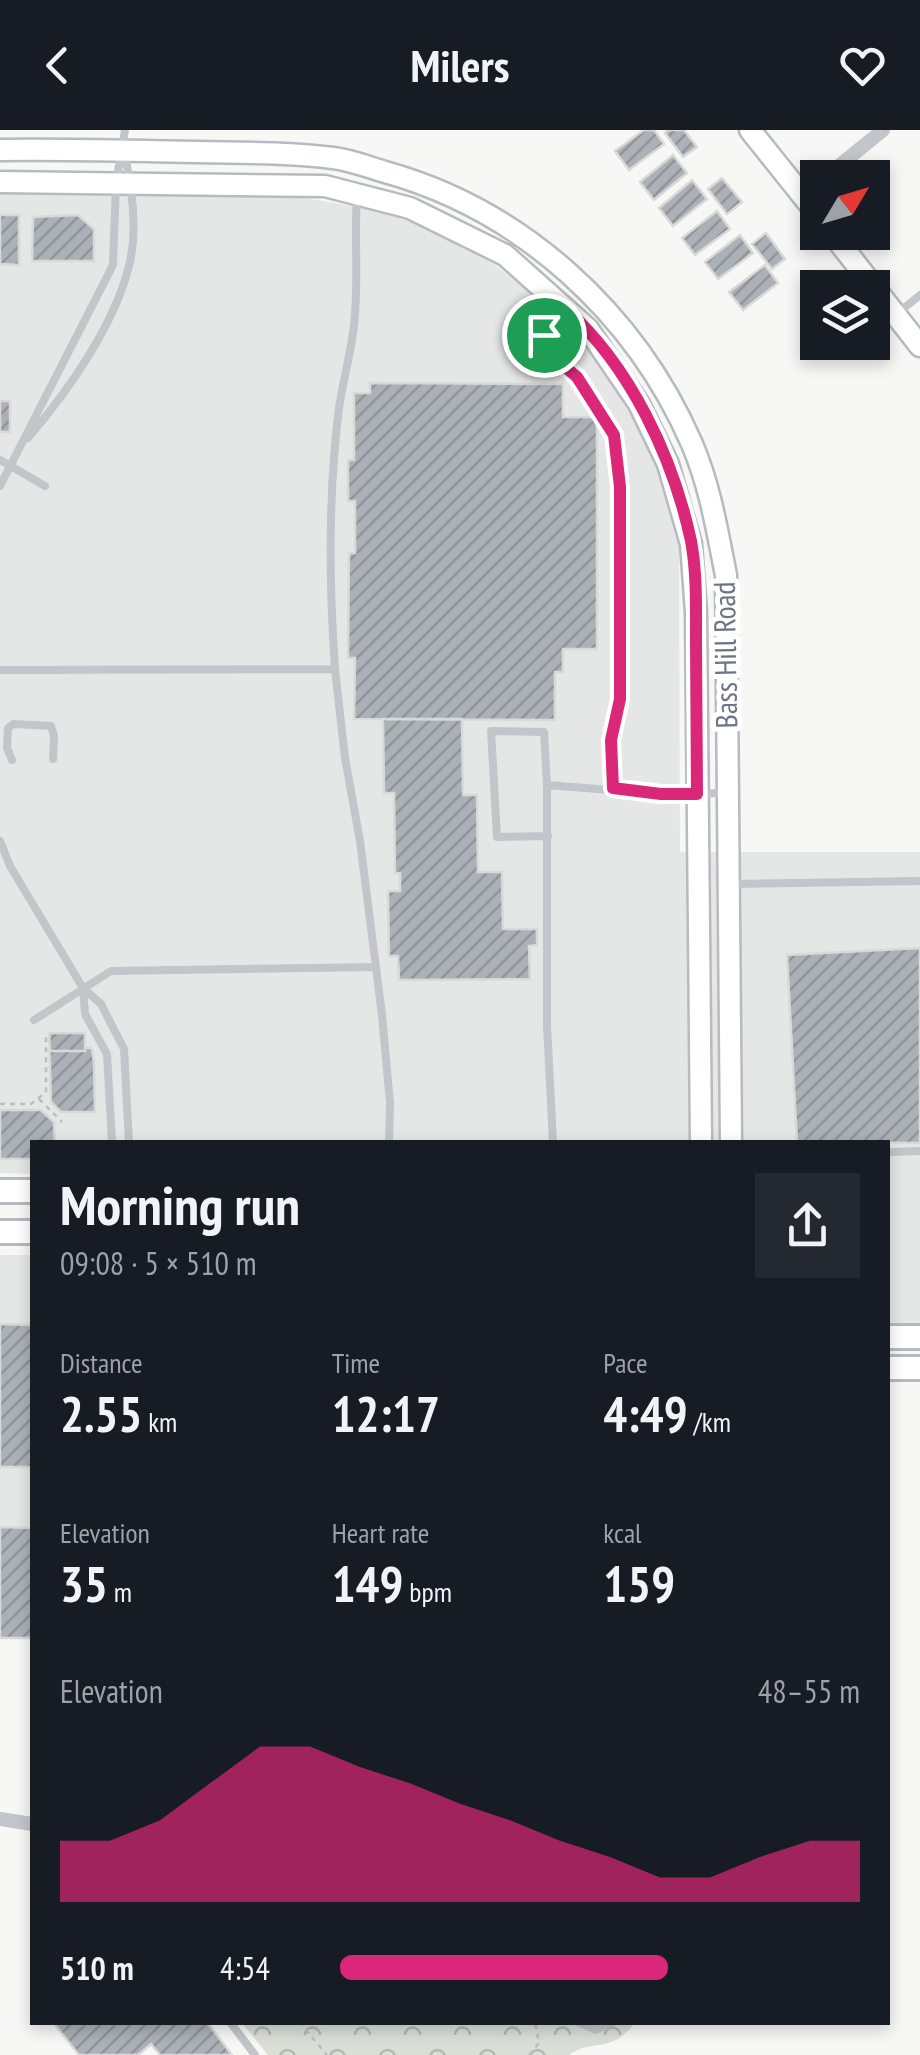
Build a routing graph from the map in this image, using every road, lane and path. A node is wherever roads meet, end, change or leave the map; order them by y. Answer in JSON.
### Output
{"nodes":[{"id":1,"x":750,"y":130,"type":"edge"},
{"id":2,"x":883,"y":130,"type":"edge"},
{"id":3,"x":124,"y":140,"type":"edge"},
{"id":4,"x":0,"y":150,"type":"edge"},
{"id":5,"x":846,"y":160,"type":"edge"},
{"id":6,"x":800,"y":179,"type":"edge"},
{"id":7,"x":0,"y":182,"type":"edge"},
{"id":8,"x":123,"y":183,"type":"junction"},
{"id":9,"x":357,"y":194,"type":"junction"},
{"id":10,"x":845,"y":250,"type":"edge"},
{"id":11,"x":920,"y":295,"type":"edge"},
{"id":12,"x":566,"y":309,"type":"junction"},
{"id":13,"x":896,"y":315,"type":"junction"},
{"id":14,"x":920,"y":346,"type":"edge"},
{"id":15,"x":19,"y":450,"type":"junction"},
{"id":16,"x":0,"y":460,"type":"edge"},
{"id":17,"x":10,"y":465,"type":"junction"},
{"id":18,"x":0,"y":486,"type":"edge"},
{"id":19,"x":44,"y":486,"type":"dead end"},
{"id":20,"x":335,"y":668,"type":"junction"},
{"id":21,"x":0,"y":670,"type":"edge"},
{"id":22,"x":53,"y":759,"type":"dead end"},
{"id":23,"x":12,"y":760,"type":"dead end"},
{"id":24,"x":547,"y":785,"type":"junction"},
{"id":25,"x":613,"y":788,"type":"junction"},
{"id":26,"x":728,"y":793,"type":"junction"},
{"id":27,"x":697,"y":794,"type":"junction"},
{"id":28,"x":548,"y":836,"type":"junction"},
{"id":29,"x":0,"y":840,"type":"edge"},
{"id":30,"x":920,"y":882,"type":"edge"},
{"id":31,"x":727,"y":884,"type":"junction"},
{"id":32,"x":376,"y":968,"type":"junction"},
{"id":33,"x":82,"y":988,"type":"junction"},
{"id":34,"x":34,"y":1020,"type":"dead end"},
{"id":35,"x":46,"y":1034,"type":"dead end"},
{"id":36,"x":38,"y":1098,"type":"junction"},
{"id":37,"x":0,"y":1104,"type":"edge"},
{"id":38,"x":62,"y":1122,"type":"dead end"},
{"id":39,"x":112,"y":1140,"type":"edge"},
{"id":40,"x":130,"y":1140,"type":"edge"},
{"id":41,"x":389,"y":1140,"type":"edge"},
{"id":42,"x":553,"y":1140,"type":"edge"},
{"id":43,"x":701,"y":1140,"type":"edge"},
{"id":44,"x":731,"y":1140,"type":"edge"},
{"id":45,"x":920,"y":1151,"type":"edge"},
{"id":46,"x":890,"y":1152,"type":"edge"},
{"id":47,"x":0,"y":1191,"type":"edge"},
{"id":48,"x":30,"y":1191,"type":"edge"},
{"id":49,"x":0,"y":1232,"type":"edge"},
{"id":50,"x":30,"y":1232,"type":"edge"},
{"id":51,"x":890,"y":1337,"type":"edge"},
{"id":52,"x":920,"y":1337,"type":"edge"},
{"id":53,"x":890,"y":1368,"type":"edge"},
{"id":54,"x":920,"y":1368,"type":"edge"},
{"id":55,"x":0,"y":1819,"type":"edge"},
{"id":56,"x":30,"y":1824,"type":"edge"},
{"id":57,"x":232,"y":2025,"type":"edge"},
{"id":58,"x":302,"y":2025,"type":"edge"},
{"id":59,"x":536,"y":2025,"type":"edge"},
{"id":60,"x":256,"y":2055,"type":"edge"},
{"id":61,"x":327,"y":2055,"type":"edge"},
{"id":62,"x":529,"y":2055,"type":"edge"}],
"edges":[{"from":1,"to":6,"type":"main road"},
{"from":2,"to":5,"type":"street"},
{"from":3,"to":4,"type":"main road","name":"Bass Hill Road"},
{"from":3,"to":8,"type":"lane"},
{"from":3,"to":8,"type":"lane"},
{"from":3,"to":26,"type":"main road","name":"Bass Hill Road"},
{"from":7,"to":8,"type":"main road","name":"Bass Hill Road"},
{"from":8,"to":9,"type":"main road","name":"Bass Hill Road"},
{"from":8,"to":15,"type":"lane"},
{"from":8,"to":15,"type":"lane"},
{"from":9,"to":12,"type":"main road","name":"Bass Hill Road"},
{"from":9,"to":20,"type":"lane"},
{"from":10,"to":13,"type":"main road"},
{"from":11,"to":13,"type":"lane"},
{"from":12,"to":25,"type":"lane"},
{"from":12,"to":27,"type":"main road","name":"Bass Hill Road"},
{"from":13,"to":14,"type":"main road"},
{"from":15,"to":17,"type":"lane"},
{"from":16,"to":17,"type":"lane"},
{"from":17,"to":18,"type":"lane"},
{"from":17,"to":19,"type":"lane"},
{"from":20,"to":21,"type":"lane"},
{"from":20,"to":32,"type":"lane"},
{"from":22,"to":23,"type":"lane"},
{"from":24,"to":25,"type":"lane"},
{"from":24,"to":28,"type":"lane"},
{"from":24,"to":28,"type":"lane"},
{"from":25,"to":27,"type":"lane"},
{"from":26,"to":27,"type":"lane"},
{"from":26,"to":31,"type":"main road","name":"Bass Hill Road"},
{"from":27,"to":43,"type":"main road","name":"Bass Hill Road"},
{"from":28,"to":42,"type":"lane"},
{"from":29,"to":33,"type":"lane"},
{"from":30,"to":31,"type":"lane"},
{"from":31,"to":44,"type":"main road","name":"Bass Hill Road"},
{"from":32,"to":33,"type":"lane"},
{"from":32,"to":41,"type":"lane"},
{"from":33,"to":34,"type":"lane"},
{"from":33,"to":39,"type":"lane"},
{"from":33,"to":40,"type":"lane"},
{"from":35,"to":36,"type":"path"},
{"from":36,"to":37,"type":"path"},
{"from":36,"to":38,"type":"path"},
{"from":45,"to":46,"type":"lane"},
{"from":47,"to":48,"type":"main road"},
{"from":49,"to":50,"type":"main road"},
{"from":51,"to":52,"type":"main road"},
{"from":53,"to":54,"type":"main road"},
{"from":55,"to":56,"type":"street"},
{"from":57,"to":60,"type":"lane"},
{"from":58,"to":61,"type":"path"},
{"from":59,"to":62,"type":"path"}]}
